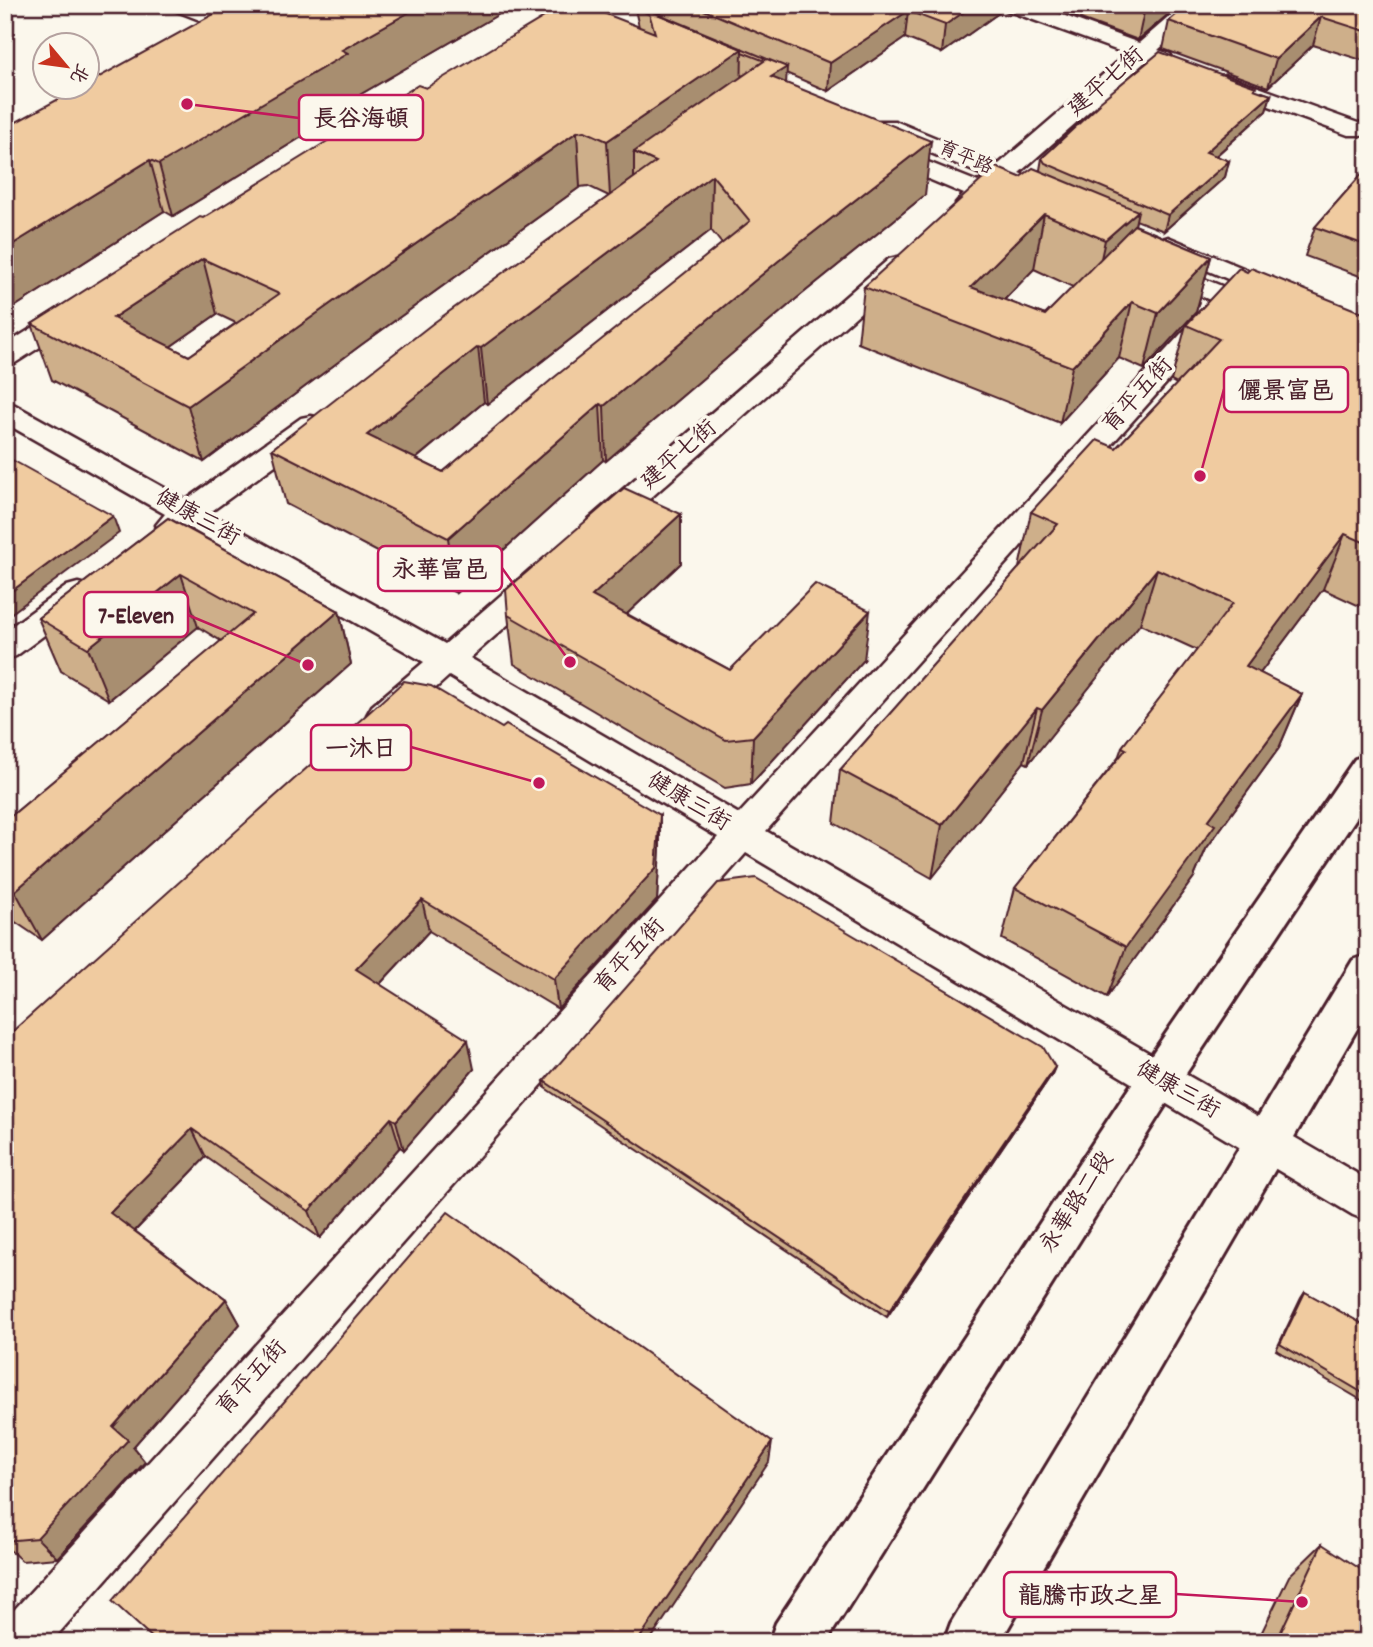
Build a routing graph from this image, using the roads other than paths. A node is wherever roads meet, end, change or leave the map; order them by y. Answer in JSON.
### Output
{"nodes":[{"id":1,"x":182,"y":5,"type":"edge"},
{"id":2,"x":600,"y":5,"type":"edge"},
{"id":3,"x":1014,"y":5,"type":"edge"},
{"id":4,"x":1196,"y":5,"type":"edge"},
{"id":5,"x":548,"y":13,"type":"edge"},
{"id":6,"x":617,"y":38,"type":"edge"},
{"id":7,"x":699,"y":47,"type":"edge"},
{"id":8,"x":1143,"y":52,"type":"junction"},
{"id":9,"x":179,"y":59,"type":"edge"},
{"id":10,"x":1180,"y":66,"type":"edge"},
{"id":11,"x":1205,"y":75,"type":"edge"},
{"id":12,"x":862,"y":116,"type":"edge"},
{"id":13,"x":1368,"y":128,"type":"edge"},
{"id":14,"x":866,"y":144,"type":"edge"},
{"id":15,"x":991,"y":184,"type":"junction"},
{"id":16,"x":1038,"y":190,"type":"edge"},
{"id":17,"x":1018,"y":209,"type":"edge"},
{"id":18,"x":949,"y":220,"type":"edge"},
{"id":19,"x":1150,"y":237,"type":"edge"},
{"id":20,"x":918,"y":248,"type":"edge"},
{"id":21,"x":1142,"y":261,"type":"edge"},
{"id":22,"x":1238,"y":288,"type":"junction"},
{"id":23,"x":99,"y":298,"type":"edge"},
{"id":24,"x":1279,"y":319,"type":"edge"},
{"id":25,"x":1368,"y":330,"type":"edge"},
{"id":26,"x":5,"y":357,"type":"edge"},
{"id":27,"x":334,"y":409,"type":"edge"},
{"id":28,"x":5,"y":411,"type":"edge"},
{"id":29,"x":187,"y":514,"type":"junction"},
{"id":30,"x":155,"y":537,"type":"edge"},
{"id":31,"x":102,"y":577,"type":"edge"},
{"id":32,"x":5,"y":648,"type":"edge"},
{"id":33,"x":447,"y":660,"type":"junction"},
{"id":34,"x":363,"y":734,"type":"edge"},
{"id":35,"x":1368,"y":769,"type":"edge"},
{"id":36,"x":742,"y":834,"type":"junction"},
{"id":37,"x":1368,"y":972,"type":"edge"},
{"id":38,"x":1158,"y":1080,"type":"junction"},
{"id":39,"x":1266,"y":1143,"type":"junction"},
{"id":40,"x":1368,"y":1202,"type":"edge"},
{"id":41,"x":15,"y":1636,"type":"edge"},
{"id":42,"x":795,"y":1642,"type":"edge"},
{"id":43,"x":970,"y":1642,"type":"edge"}],
"edges":[{"from":1,"to":9,"type":"street"},
{"from":2,"to":7,"type":"street"},
{"from":3,"to":8,"type":"street"},
{"from":4,"to":8,"type":"street","name":"建平七街"},
{"from":5,"to":6,"type":"street"},
{"from":8,"to":10,"type":"street"},
{"from":8,"to":15,"type":"street","name":"建平七街"},
{"from":11,"to":13,"type":"street"},
{"from":12,"to":15,"type":"street","name":"育平路"},
{"from":14,"to":15,"type":"street","name":"育平路"},
{"from":15,"to":16,"type":"street","name":"育平路"},
{"from":15,"to":17,"type":"street","name":"育平路"},
{"from":15,"to":18,"type":"street","name":"建平七街"},
{"from":19,"to":22,"type":"street"},
{"from":20,"to":33,"type":"street","name":"建平七街"},
{"from":21,"to":22,"type":"street"},
{"from":22,"to":24,"type":"street"},
{"from":22,"to":25,"type":"street"},
{"from":22,"to":36,"type":"street","name":"育平五街"},
{"from":23,"to":26,"type":"street"},
{"from":27,"to":29,"type":"street"},
{"from":28,"to":29,"type":"street","name":"健康三街"},
{"from":29,"to":30,"type":"street"},
{"from":29,"to":33,"type":"street","name":"健康三街"},
{"from":31,"to":32,"type":"street"},
{"from":33,"to":34,"type":"street","name":"建平七街"},
{"from":33,"to":36,"type":"street","name":"健康三街"},
{"from":35,"to":38,"type":"street","name":"永華路二段"},
{"from":36,"to":38,"type":"street","name":"健康三街"},
{"from":36,"to":41,"type":"street","name":"育平五街"},
{"from":37,"to":39,"type":"street"},
{"from":38,"to":39,"type":"street","name":"健康三街"},
{"from":38,"to":42,"type":"street","name":"永華路二段"},
{"from":39,"to":40,"type":"street","name":"健康三街"},
{"from":39,"to":43,"type":"street"}]}
